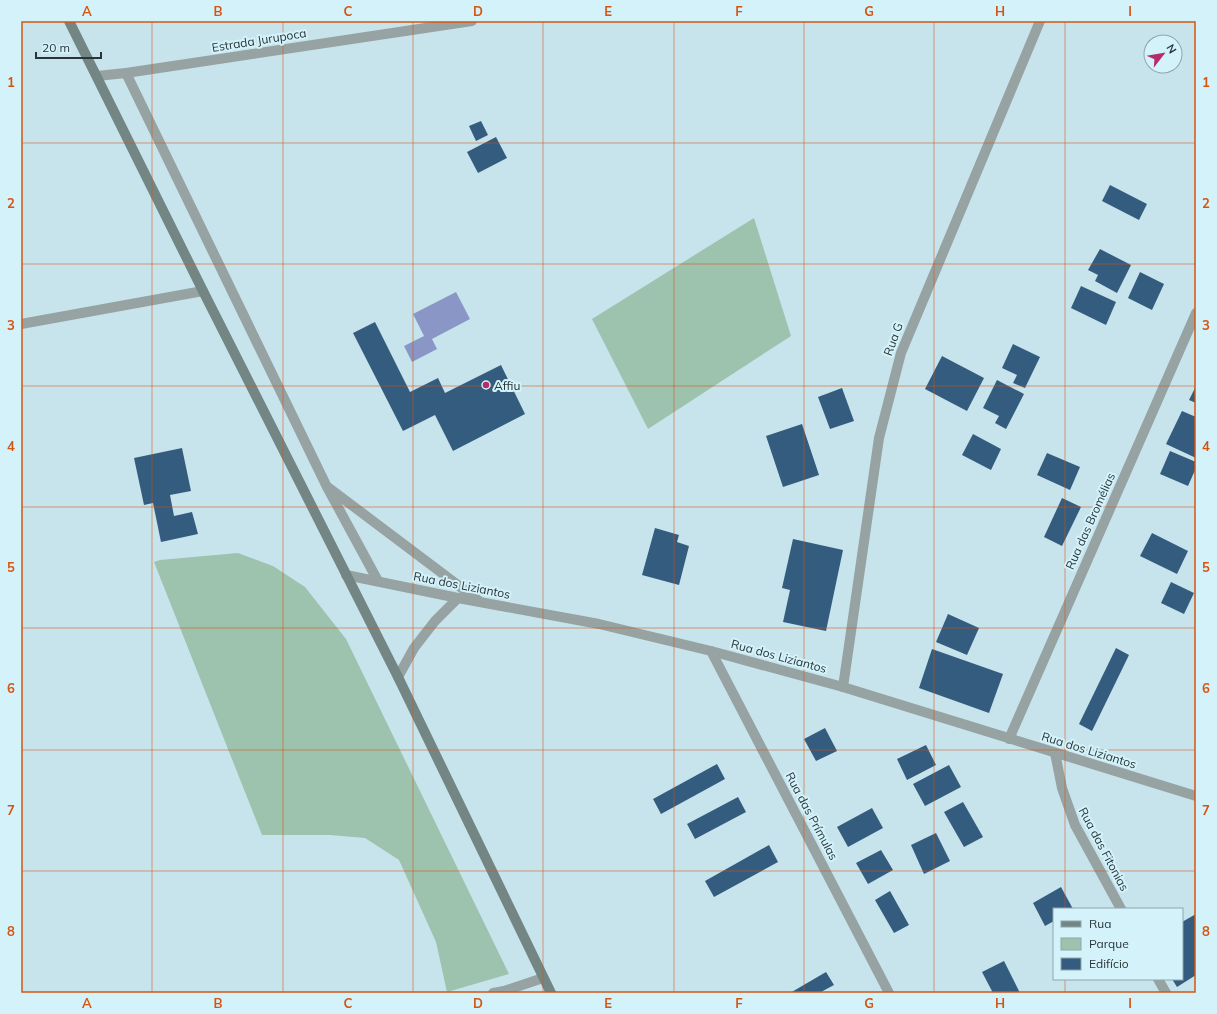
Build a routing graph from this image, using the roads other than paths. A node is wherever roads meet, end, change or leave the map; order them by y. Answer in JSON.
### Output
{"nodes":[{"id":1,"x":69,"y":21,"type":"edge"},
{"id":2,"x":472,"y":21,"type":"edge"},
{"id":3,"x":1040,"y":21,"type":"edge"},
{"id":4,"x":126,"y":73,"type":"junction"},
{"id":5,"x":97,"y":76,"type":"junction"},
{"id":6,"x":203,"y":291,"type":"junction"},
{"id":7,"x":1196,"y":313,"type":"edge"},
{"id":8,"x":21,"y":324,"type":"edge"},
{"id":9,"x":327,"y":486,"type":"junction"},
{"id":10,"x":346,"y":575,"type":"junction"},
{"id":11,"x":378,"y":581,"type":"junction"},
{"id":12,"x":458,"y":598,"type":"junction"},
{"id":13,"x":480,"y":602,"type":"junction"},
{"id":14,"x":711,"y":651,"type":"junction"},
{"id":15,"x":398,"y":677,"type":"junction"},
{"id":16,"x":843,"y":687,"type":"junction"},
{"id":17,"x":1009,"y":739,"type":"junction"},
{"id":18,"x":1055,"y":753,"type":"junction"},
{"id":19,"x":1196,"y":796,"type":"edge"},
{"id":20,"x":1120,"y":908,"type":"edge"},
{"id":21,"x":543,"y":978,"type":"junction"},
{"id":22,"x":1159,"y":980,"type":"edge"},
{"id":23,"x":494,"y":993,"type":"edge"},
{"id":24,"x":551,"y":993,"type":"edge"},
{"id":25,"x":889,"y":993,"type":"edge"},
{"id":26,"x":1166,"y":993,"type":"edge"}],
"edges":[{"from":1,"to":5,"type":"main road"},
{"from":2,"to":4,"type":"street","name":"Estrada Jurupoca"},
{"from":3,"to":16,"type":"street","name":"Rua G"},
{"from":4,"to":5,"type":"street","name":"Estrada Jurupoca"},
{"from":4,"to":9,"type":"street"},
{"from":5,"to":6,"type":"main road"},
{"from":6,"to":8,"type":"street"},
{"from":6,"to":10,"type":"main road"},
{"from":7,"to":17,"type":"street","name":"Rua das Bromélias"},
{"from":9,"to":11,"type":"street"},
{"from":9,"to":13,"type":"street"},
{"from":10,"to":11,"type":"street","name":"Rua dos Liziantos"},
{"from":10,"to":15,"type":"main road"},
{"from":11,"to":12,"type":"street","name":"Rua dos Liziantos"},
{"from":12,"to":13,"type":"street","name":"Rua dos Liziantos"},
{"from":12,"to":15,"type":"street"},
{"from":13,"to":14,"type":"street","name":"Rua dos Liziantos"},
{"from":14,"to":16,"type":"street","name":"Rua dos Liziantos"},
{"from":14,"to":25,"type":"street","name":"Rua das Prímulas"},
{"from":15,"to":21,"type":"main road"},
{"from":16,"to":17,"type":"street","name":"Rua dos Liziantos"},
{"from":17,"to":18,"type":"street","name":"Rua dos Liziantos"},
{"from":18,"to":19,"type":"street","name":"Rua dos Liziantos"},
{"from":18,"to":20,"type":"street","name":"Rua das Fitonias"},
{"from":21,"to":23,"type":"street"},
{"from":21,"to":24,"type":"main road"},
{"from":22,"to":26,"type":"street"}]}
